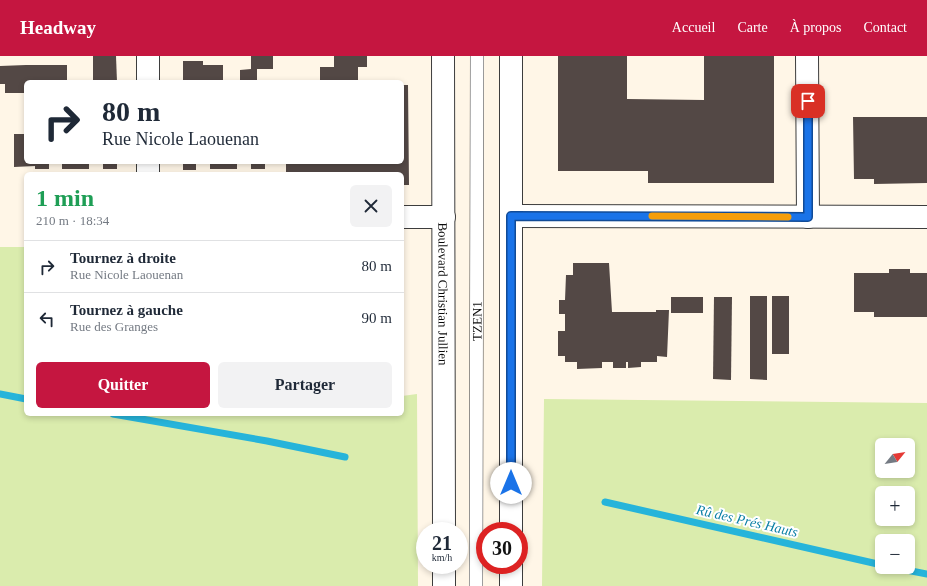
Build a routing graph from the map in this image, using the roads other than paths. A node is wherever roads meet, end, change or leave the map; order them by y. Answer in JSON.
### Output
{"nodes":[{"id":1,"x":148,"y":56,"type":"edge"},
{"id":2,"x":444,"y":56,"type":"edge"},
{"id":3,"x":477,"y":56,"type":"edge"},
{"id":4,"x":511,"y":56,"type":"edge"},
{"id":5,"x":807,"y":56,"type":"edge"},
{"id":6,"x":148,"y":80,"type":"edge"},
{"id":7,"x":511,"y":216,"type":"junction"},
{"id":8,"x":444,"y":217,"type":"junction"},
{"id":9,"x":808,"y":217,"type":"junction"},
{"id":10,"x":927,"y":217,"type":"edge"},
{"id":11,"x":404,"y":218,"type":"edge"},
{"id":12,"x":444,"y":522,"type":"edge"},
{"id":13,"x":511,"y":522,"type":"edge"},
{"id":14,"x":444,"y":574,"type":"edge"},
{"id":15,"x":511,"y":574,"type":"edge"},
{"id":16,"x":444,"y":586,"type":"edge"},
{"id":17,"x":476,"y":586,"type":"edge"},
{"id":18,"x":511,"y":586,"type":"edge"}],
"edges":[{"from":1,"to":6,"type":"street"},
{"from":2,"to":8,"type":"street","name":"Boulevard Christian Jullien"},
{"from":3,"to":17,"type":"lane","name":"TZEN1"},
{"from":4,"to":7,"type":"street"},
{"from":5,"to":9,"type":"street"},
{"from":7,"to":9,"type":"street"},
{"from":7,"to":13,"type":"street"},
{"from":8,"to":11,"type":"street"},
{"from":8,"to":12,"type":"street","name":"Boulevard Christian Jullien"},
{"from":9,"to":10,"type":"street"},
{"from":14,"to":16,"type":"street"},
{"from":15,"to":18,"type":"street"}]}
